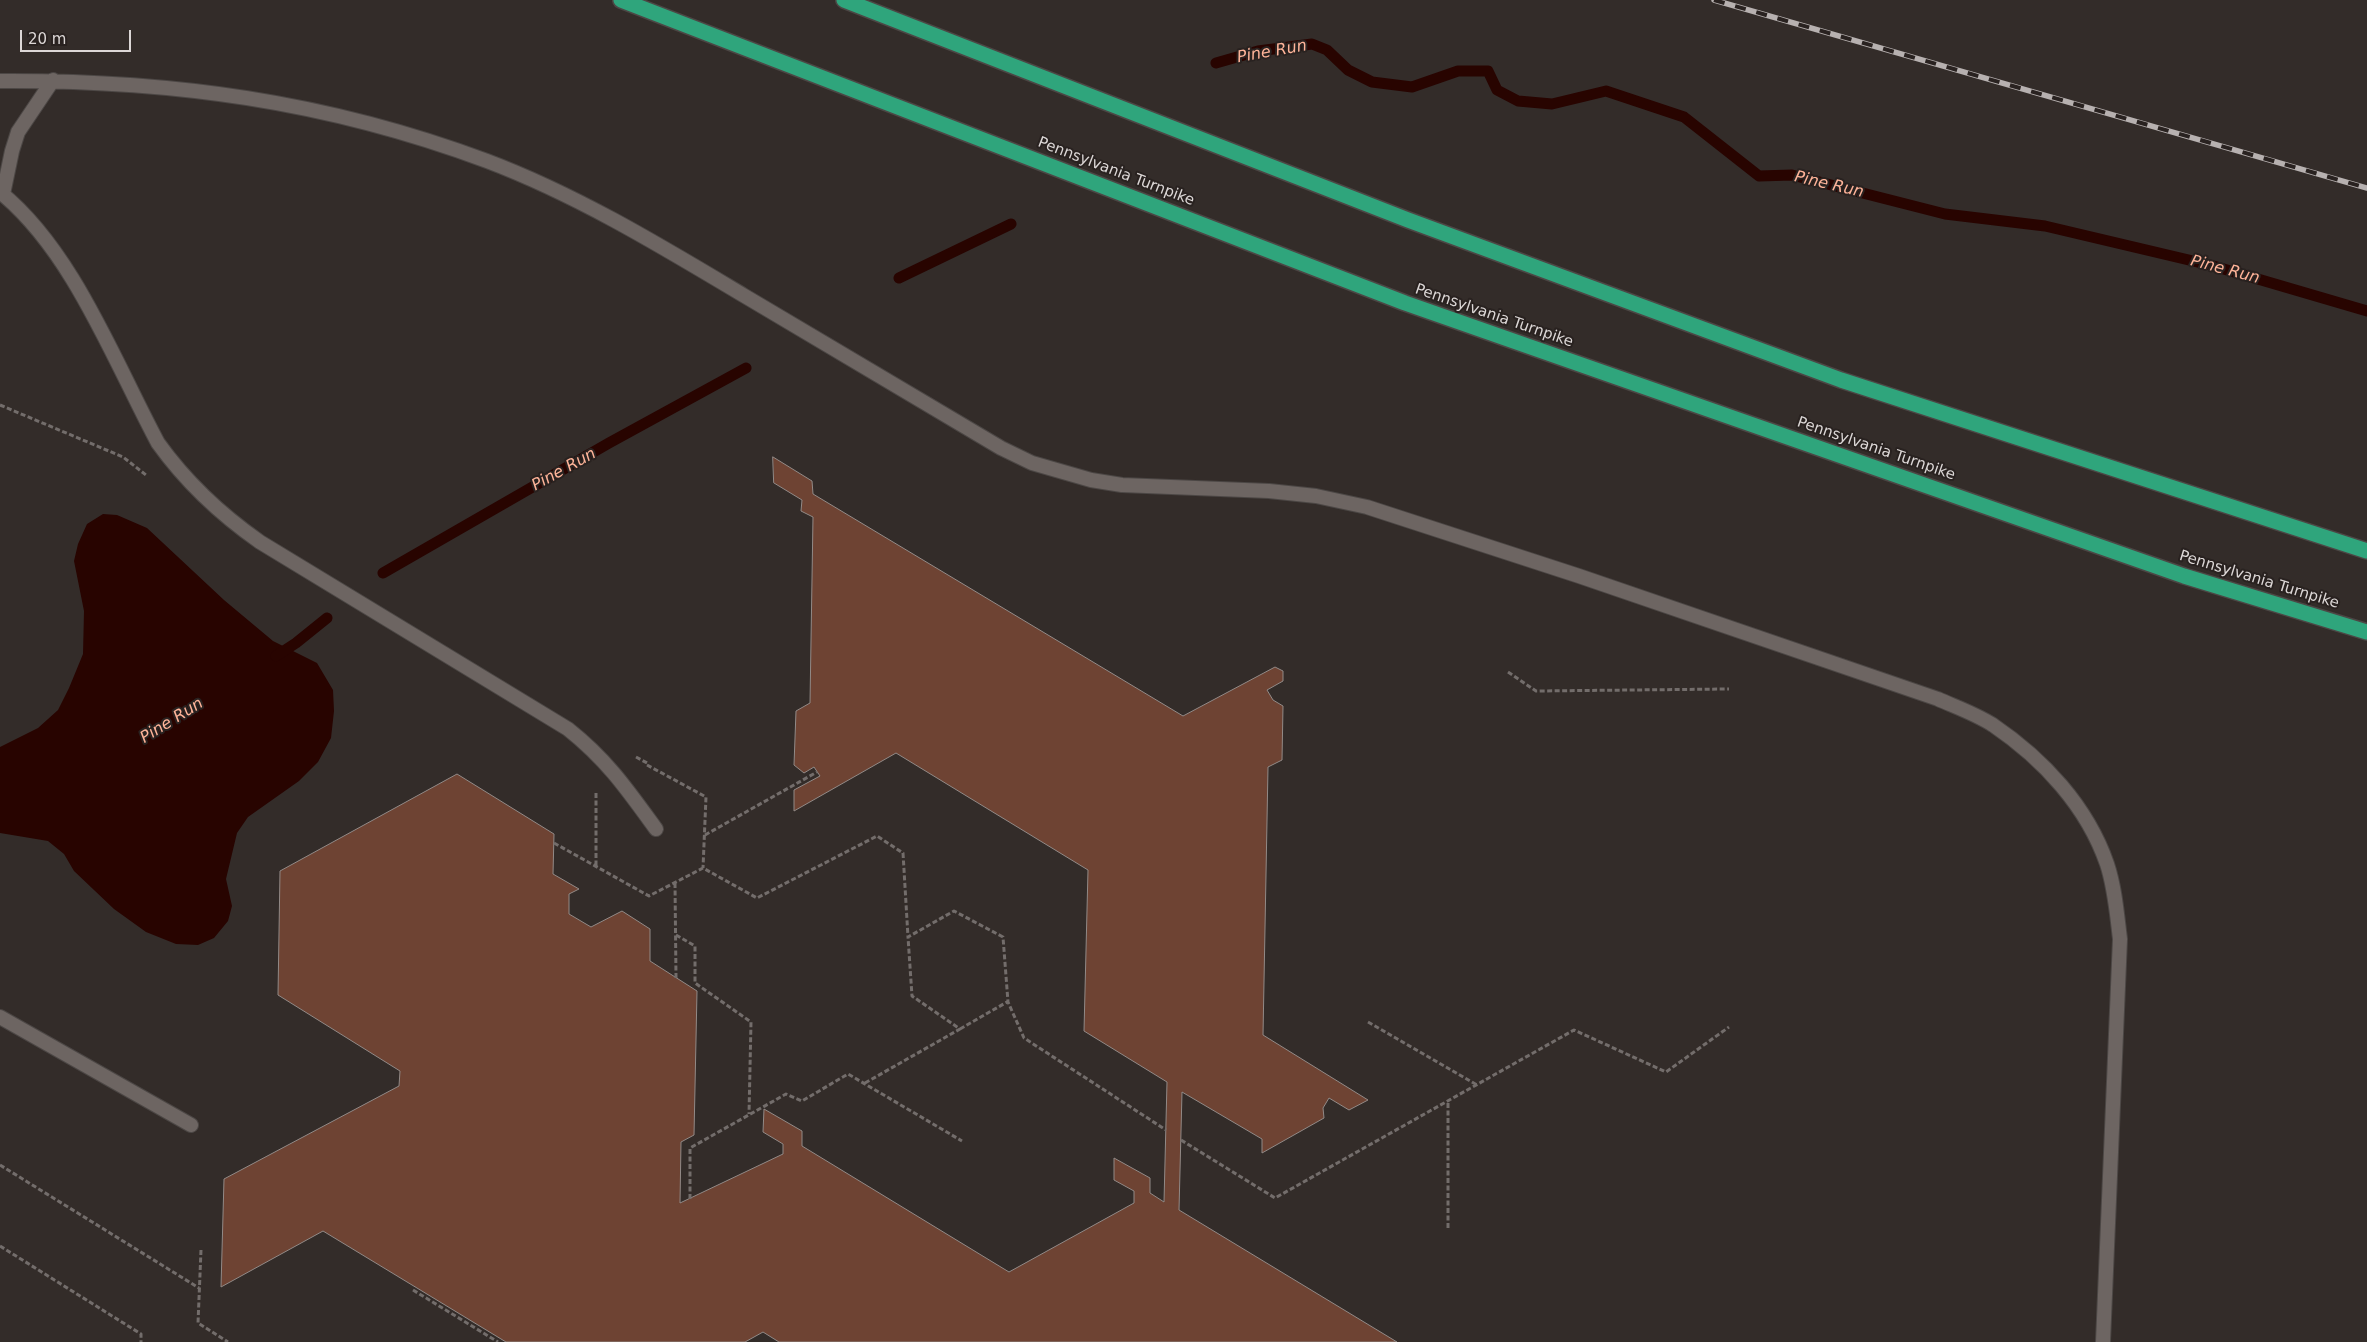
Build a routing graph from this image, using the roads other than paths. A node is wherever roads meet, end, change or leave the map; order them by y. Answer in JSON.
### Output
{"nodes":[{"id":1,"x":621,"y":0,"type":"edge"},
{"id":2,"x":844,"y":0,"type":"edge"},
{"id":3,"x":53,"y":80,"type":"junction"},
{"id":4,"x":0,"y":81,"type":"edge"},
{"id":5,"x":2,"y":193,"type":"edge"},
{"id":6,"x":2367,"y":551,"type":"edge"},
{"id":7,"x":2367,"y":632,"type":"edge"},
{"id":8,"x":656,"y":829,"type":"dead end"},
{"id":9,"x":0,"y":1017,"type":"edge"},
{"id":10,"x":191,"y":1125,"type":"dead end"},
{"id":11,"x":2102,"y":1342,"type":"edge"}],
"edges":[{"from":1,"to":7,"type":"highway","name":"Pennsylvania Turnpike"},
{"from":2,"to":6,"type":"highway"},
{"from":3,"to":4,"type":"lane"},
{"from":3,"to":5,"type":"lane"},
{"from":3,"to":11,"type":"lane"},
{"from":5,"to":8,"type":"lane"},
{"from":9,"to":10,"type":"lane"}]}
